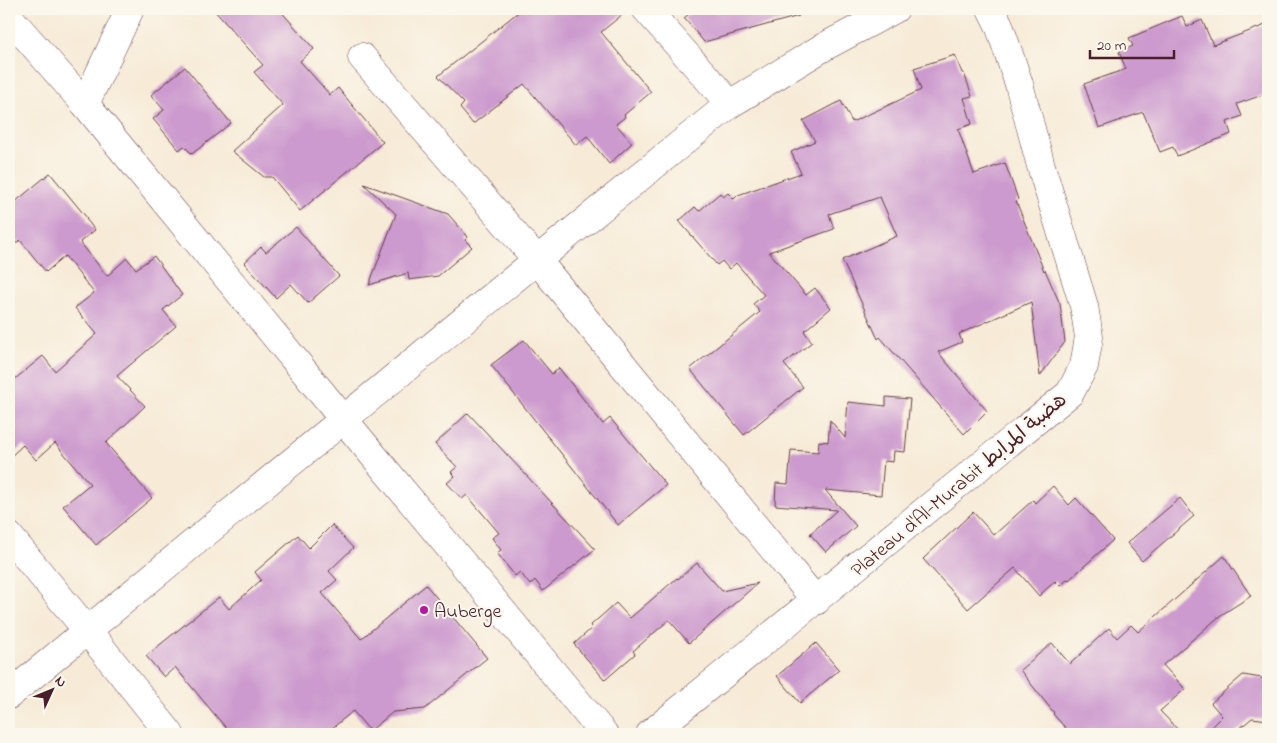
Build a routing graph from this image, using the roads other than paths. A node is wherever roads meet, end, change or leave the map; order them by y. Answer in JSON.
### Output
{"nodes":[{"id":1,"x":130,"y":9,"type":"edge"},
{"id":2,"x":646,"y":9,"type":"edge"},
{"id":3,"x":895,"y":9,"type":"edge"},
{"id":4,"x":991,"y":9,"type":"edge"},
{"id":5,"x":9,"y":18,"type":"edge"},
{"id":6,"x":362,"y":57,"type":"dead end"},
{"id":7,"x":85,"y":104,"type":"junction"},
{"id":8,"x":730,"y":104,"type":"junction"},
{"id":9,"x":537,"y":260,"type":"junction"},
{"id":10,"x":344,"y":420,"type":"junction"},
{"id":11,"x":9,"y":536,"type":"edge"},
{"id":12,"x":816,"y":601,"type":"junction"},
{"id":13,"x":87,"y":630,"type":"junction"},
{"id":14,"x":9,"y":695,"type":"edge"},
{"id":15,"x":170,"y":734,"type":"edge"},
{"id":16,"x":604,"y":734,"type":"edge"},
{"id":17,"x":650,"y":734,"type":"edge"}],
"edges":[{"from":1,"to":7,"type":"street"},
{"from":2,"to":8,"type":"street"},
{"from":3,"to":8,"type":"street"},
{"from":4,"to":12,"type":"street","name":"Plateau d'Al-Murabit هضبة المرابط"},
{"from":5,"to":7,"type":"street"},
{"from":6,"to":9,"type":"street"},
{"from":7,"to":10,"type":"street"},
{"from":8,"to":9,"type":"street"},
{"from":9,"to":10,"type":"street"},
{"from":9,"to":12,"type":"street"},
{"from":10,"to":13,"type":"street"},
{"from":10,"to":16,"type":"street"},
{"from":11,"to":13,"type":"street"},
{"from":12,"to":17,"type":"street","name":"Plateau d'Al-Murabit هضبة المرابط"},
{"from":13,"to":14,"type":"street"},
{"from":13,"to":15,"type":"street"}]}
